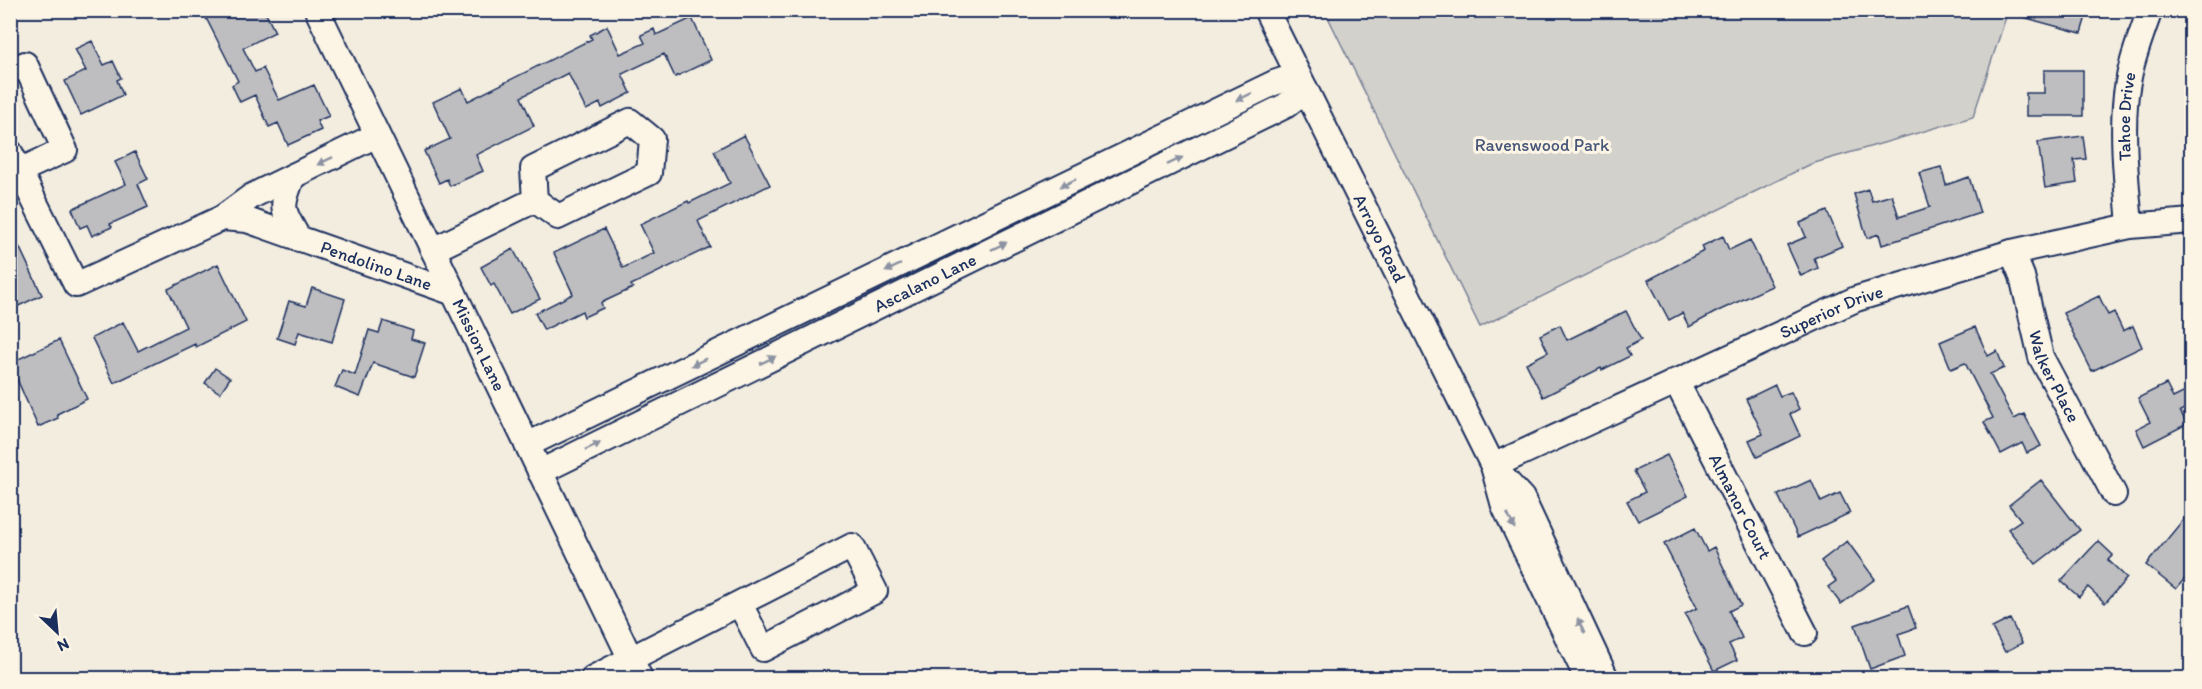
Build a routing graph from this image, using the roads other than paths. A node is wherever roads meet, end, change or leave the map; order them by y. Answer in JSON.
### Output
{"nodes":[{"id":1,"x":317,"y":10,"type":"edge"},
{"id":2,"x":1266,"y":10,"type":"edge"},
{"id":3,"x":2150,"y":10,"type":"edge"},
{"id":4,"x":10,"y":71,"type":"edge"},
{"id":5,"x":1302,"y":83,"type":"junction"},
{"id":6,"x":377,"y":135,"type":"junction"},
{"id":7,"x":15,"y":162,"type":"edge"},
{"id":8,"x":293,"y":176,"type":"junction"},
{"id":9,"x":535,"y":200,"type":"junction"},
{"id":10,"x":222,"y":218,"type":"junction"},
{"id":11,"x":2192,"y":221,"type":"edge"},
{"id":12,"x":2130,"y":226,"type":"junction"},
{"id":13,"x":299,"y":238,"type":"junction"},
{"id":14,"x":433,"y":250,"type":"junction"},
{"id":15,"x":2012,"y":252,"type":"junction"},
{"id":16,"x":454,"y":293,"type":"junction"},
{"id":17,"x":1676,"y":381,"type":"junction"},
{"id":18,"x":528,"y":445,"type":"junction"},
{"id":19,"x":1493,"y":466,"type":"junction"},
{"id":20,"x":540,"y":472,"type":"junction"},
{"id":21,"x":2114,"y":494,"type":"dead end"},
{"id":22,"x":740,"y":604,"type":"junction"},
{"id":23,"x":1805,"y":633,"type":"dead end"},
{"id":24,"x":636,"y":669,"type":"edge"},
{"id":25,"x":592,"y":678,"type":"edge"},
{"id":26,"x":1587,"y":678,"type":"edge"},
{"id":27,"x":1606,"y":678,"type":"edge"}],
"edges":[{"from":1,"to":6,"type":"street","name":"Mission Lane"},
{"from":2,"to":5,"type":"street","name":"Arroyo Road"},
{"from":3,"to":12,"type":"street","name":"Tahoe Drive"},
{"from":4,"to":7,"type":"street"},
{"from":5,"to":18,"type":"street","name":"Ascalano Lane","one_way":true},
{"from":5,"to":19,"type":"street","name":"Arroyo Road"},
{"from":20,"to":5,"type":"street","name":"Ascalano Lane","one_way":true},
{"from":6,"to":8,"type":"street","one_way":true},
{"from":6,"to":14,"type":"street","name":"Mission Lane"},
{"from":7,"to":10,"type":"street"},
{"from":8,"to":10,"type":"street"},
{"from":8,"to":13,"type":"street","name":"Pendolino Lane"},
{"from":9,"to":9,"type":"street"},
{"from":9,"to":14,"type":"street"},
{"from":10,"to":13,"type":"street","name":"Pendolino Lane"},
{"from":11,"to":12,"type":"street","name":"Superior Drive"},
{"from":12,"to":15,"type":"street","name":"Superior Drive"},
{"from":13,"to":16,"type":"street","name":"Pendolino Lane"},
{"from":14,"to":16,"type":"street","name":"Mission Lane"},
{"from":15,"to":17,"type":"street","name":"Superior Drive"},
{"from":15,"to":21,"type":"street","name":"Walker Place"},
{"from":16,"to":18,"type":"street","name":"Mission Lane"},
{"from":17,"to":19,"type":"street","name":"Superior Drive"},
{"from":17,"to":23,"type":"street","name":"Almanor Court"},
{"from":18,"to":20,"type":"street","name":"Mission Lane"},
{"from":19,"to":26,"type":"street","name":"Arroyo Road","one_way":true},
{"from":27,"to":19,"type":"street","name":"Arroyo Road","one_way":true},
{"from":20,"to":24,"type":"street","name":"Mission Lane"},
{"from":22,"to":22,"type":"street"},
{"from":22,"to":24,"type":"street"},
{"from":24,"to":25,"type":"street"}]}
